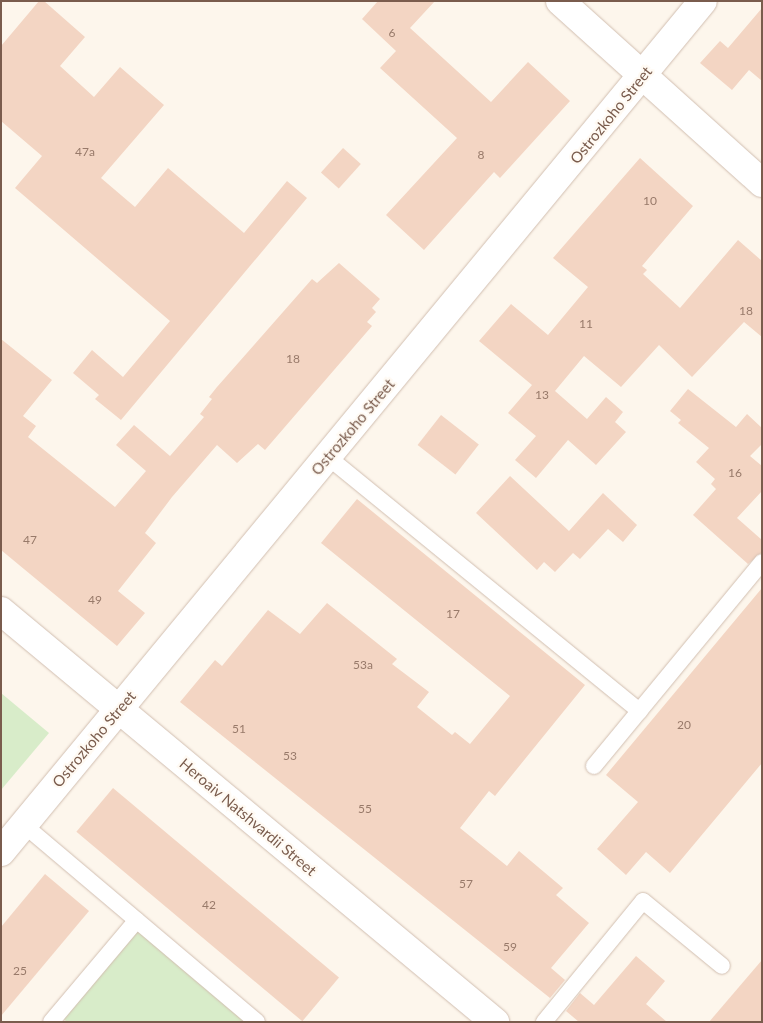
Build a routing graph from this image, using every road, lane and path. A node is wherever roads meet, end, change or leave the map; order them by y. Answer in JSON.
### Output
{"nodes":[{"id":1,"x":560,"y":1,"type":"edge"},
{"id":2,"x":703,"y":1,"type":"edge"},
{"id":3,"x":643,"y":76,"type":"junction"},
{"id":4,"x":762,"y":183,"type":"edge"},
{"id":5,"x":328,"y":457,"type":"junction"},
{"id":6,"x":762,"y":562,"type":"edge"},
{"id":7,"x":1,"y":611,"type":"edge"},
{"id":8,"x":119,"y":710,"type":"junction"},
{"id":9,"x":639,"y":711,"type":"junction"},
{"id":10,"x":594,"y":766,"type":"dead end"},
{"id":11,"x":24,"y":824,"type":"junction"},
{"id":12,"x":1,"y":852,"type":"edge"},
{"id":13,"x":137,"y":920,"type":"junction"},
{"id":14,"x":722,"y":966,"type":"dead end"},
{"id":15,"x":51,"y":1022,"type":"edge"},
{"id":16,"x":257,"y":1022,"type":"edge"},
{"id":17,"x":495,"y":1022,"type":"edge"},
{"id":18,"x":544,"y":1022,"type":"edge"}],
"edges":[{"from":1,"to":3,"type":"street"},
{"from":2,"to":3,"type":"street","name":"Ostrozkoho Street"},
{"from":3,"to":4,"type":"street"},
{"from":3,"to":5,"type":"street","name":"Ostrozkoho Street"},
{"from":5,"to":8,"type":"street","name":"Ostrozkoho Street"},
{"from":5,"to":9,"type":"lane"},
{"from":6,"to":9,"type":"lane"},
{"from":7,"to":8,"type":"street","name":"Heroaiv Natshvardii Street"},
{"from":8,"to":11,"type":"street","name":"Ostrozkoho Street"},
{"from":8,"to":17,"type":"street","name":"Heroaiv Natshvardii Street"},
{"from":9,"to":10,"type":"lane"},
{"from":11,"to":12,"type":"street","name":"Ostrozkoho Street"},
{"from":11,"to":13,"type":"lane"},
{"from":13,"to":15,"type":"lane"},
{"from":13,"to":16,"type":"lane"},
{"from":14,"to":18,"type":"lane"}]}
